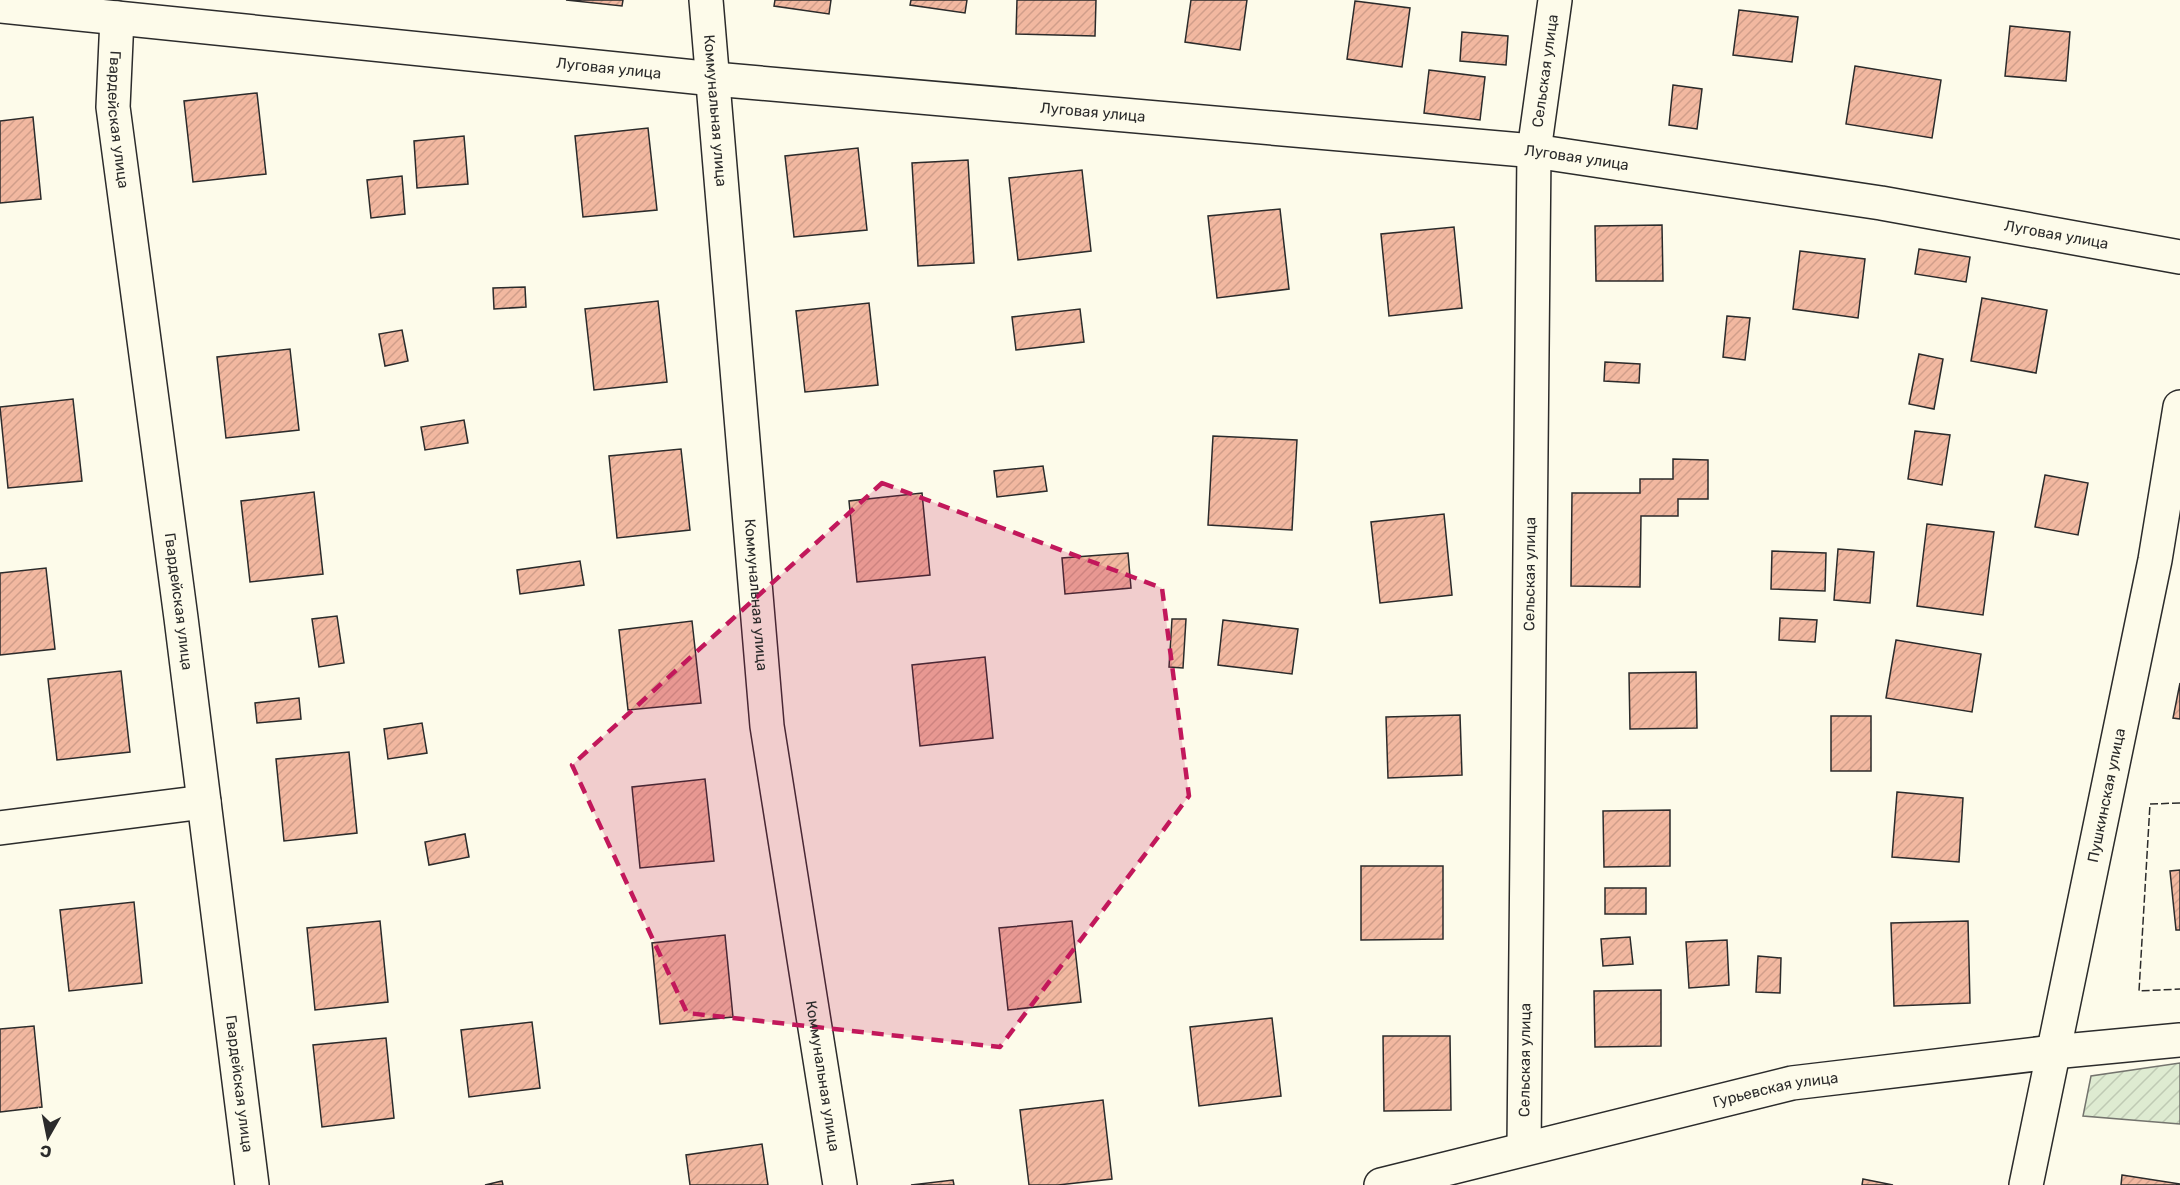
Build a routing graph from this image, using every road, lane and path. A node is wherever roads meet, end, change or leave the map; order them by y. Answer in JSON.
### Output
{"nodes":[{"id":1,"x":706,"y":0,"type":"edge"},
{"id":2,"x":1556,"y":0,"type":"edge"},
{"id":3,"x":0,"y":6,"type":"edge"},
{"id":4,"x":117,"y":18,"type":"junction"},
{"id":5,"x":714,"y":79,"type":"junction"},
{"id":6,"x":1534,"y":151,"type":"junction"},
{"id":7,"x":2180,"y":256,"type":"edge"},
{"id":8,"x":2180,"y":406,"type":"edge"},
{"id":9,"x":204,"y":802,"type":"junction"},
{"id":10,"x":0,"y":828,"type":"edge"},
{"id":11,"x":2180,"y":1040,"type":"edge"},
{"id":12,"x":2053,"y":1052,"type":"junction"},
{"id":13,"x":1524,"y":1148,"type":"junction"},
{"id":14,"x":252,"y":1185,"type":"edge"},
{"id":15,"x":840,"y":1185,"type":"edge"},
{"id":16,"x":1381,"y":1185,"type":"edge"},
{"id":17,"x":2025,"y":1185,"type":"edge"}],
"edges":[{"from":1,"to":5,"type":"street","name":"Коммунальная улица"},
{"from":2,"to":6,"type":"street","name":"Сельская улица"},
{"from":3,"to":4,"type":"street","name":"Луговая улица"},
{"from":4,"to":5,"type":"street","name":"Луговая улица"},
{"from":4,"to":9,"type":"street","name":"Гвардейская улица"},
{"from":5,"to":6,"type":"street","name":"Луговая улица"},
{"from":5,"to":15,"type":"street","name":"Коммунальная улица"},
{"from":6,"to":7,"type":"street","name":"Луговая улица"},
{"from":6,"to":13,"type":"street","name":"Сельская улица"},
{"from":8,"to":12,"type":"street","name":"Пушкинская улица"},
{"from":9,"to":10,"type":"street"},
{"from":9,"to":14,"type":"street","name":"Гвардейская улица"},
{"from":11,"to":12,"type":"street","name":"Гурьевская улица"},
{"from":12,"to":13,"type":"street","name":"Гурьевская улица"},
{"from":12,"to":17,"type":"street","name":"Пушкинская улица"},
{"from":13,"to":16,"type":"street","name":"Гурьевская улица"}]}
